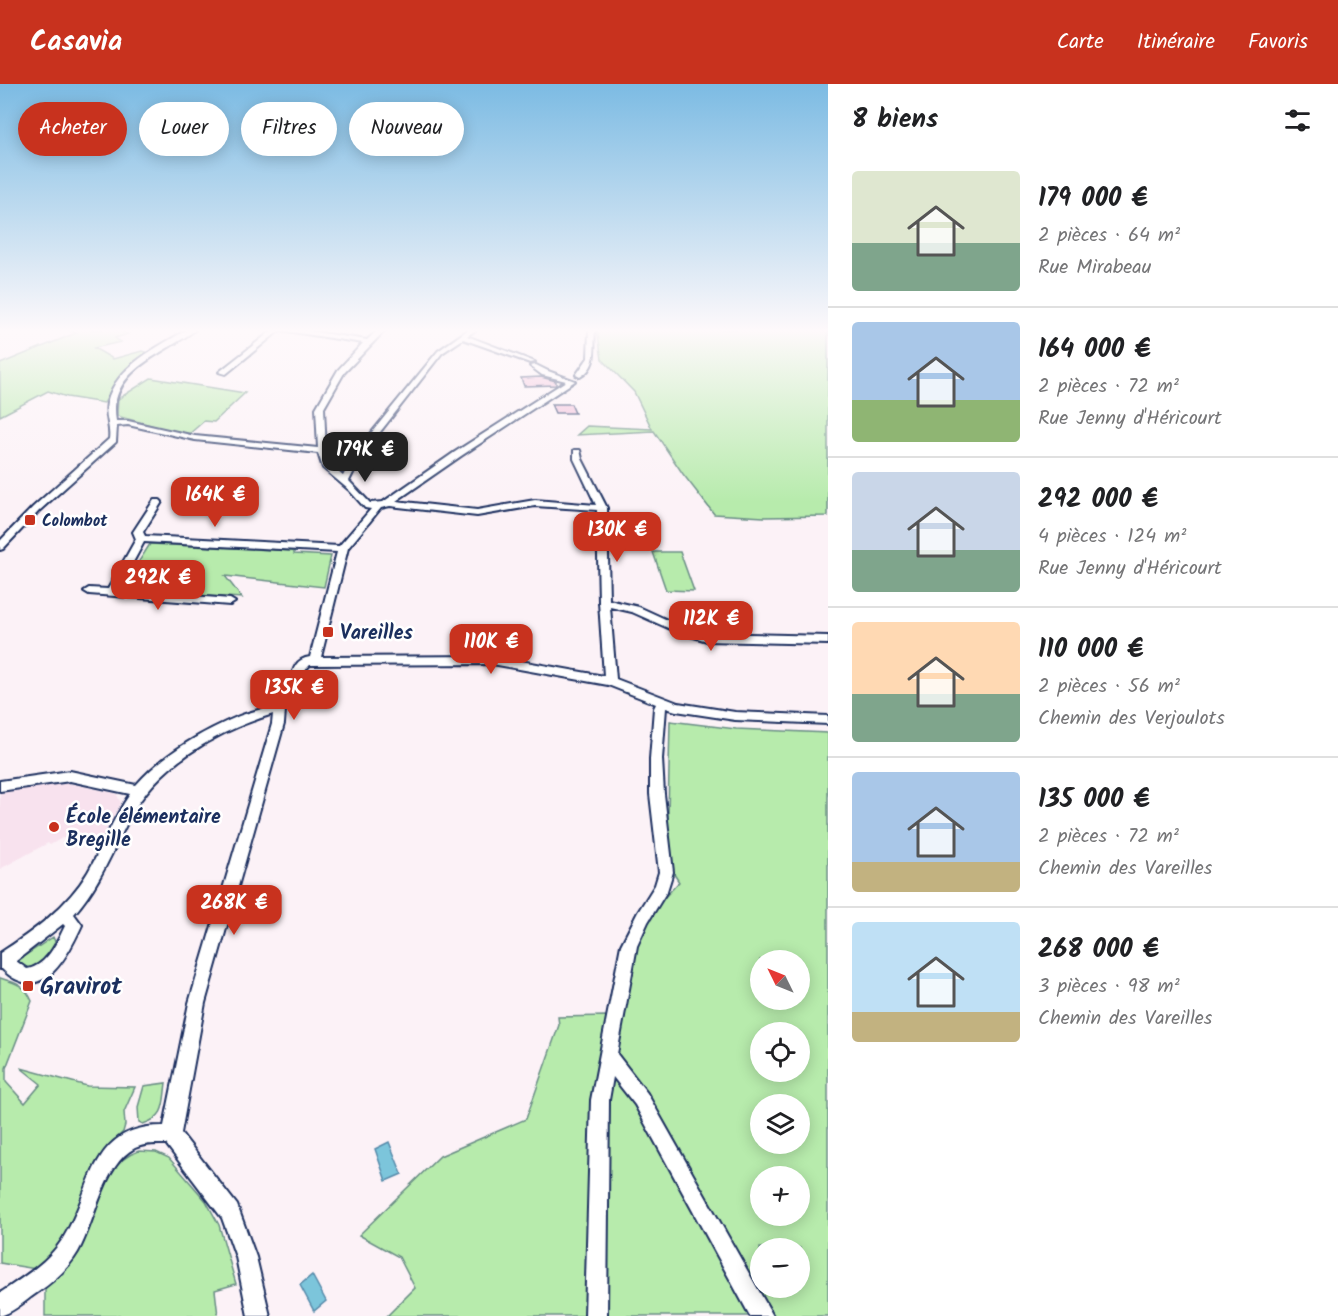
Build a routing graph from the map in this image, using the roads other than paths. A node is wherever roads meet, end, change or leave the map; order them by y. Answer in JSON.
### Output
{"nodes":[{"id":1,"x":118,"y":386,"type":"edge"},
{"id":2,"x":332,"y":386,"type":"edge"},
{"id":3,"x":413,"y":386,"type":"edge"},
{"id":4,"x":559,"y":386,"type":"edge"},
{"id":5,"x":112,"y":424,"type":"junction"},
{"id":6,"x":322,"y":452,"type":"junction"},
{"id":7,"x":577,"y":453,"type":"dead end"},
{"id":8,"x":354,"y":462,"type":"junction"},
{"id":9,"x":326,"y":466,"type":"junction"},
{"id":10,"x":342,"y":481,"type":"junction"},
{"id":11,"x":157,"y":502,"type":"dead end"},
{"id":12,"x":389,"y":503,"type":"junction"},
{"id":13,"x":371,"y":506,"type":"junction"},
{"id":14,"x":602,"y":508,"type":"junction"},
{"id":15,"x":141,"y":539,"type":"junction"},
{"id":16,"x":0,"y":547,"type":"edge"},
{"id":17,"x":342,"y":549,"type":"junction"},
{"id":18,"x":89,"y":591,"type":"dead end"},
{"id":19,"x":111,"y":593,"type":"junction"},
{"id":20,"x":230,"y":602,"type":"dead end"},
{"id":21,"x":604,"y":602,"type":"junction"},
{"id":22,"x":828,"y":640,"type":"edge"},
{"id":23,"x":315,"y":660,"type":"junction"},
{"id":24,"x":610,"y":681,"type":"junction"},
{"id":25,"x":663,"y":703,"type":"junction"},
{"id":26,"x":279,"y":708,"type":"junction"},
{"id":27,"x":828,"y":720,"type":"edge"},
{"id":28,"x":0,"y":786,"type":"edge"},
{"id":29,"x":140,"y":791,"type":"junction"},
{"id":30,"x":64,"y":914,"type":"junction"},
{"id":31,"x":2,"y":961,"type":"edge"},
{"id":32,"x":608,"y":1056,"type":"junction"},
{"id":33,"x":171,"y":1135,"type":"junction"},
{"id":34,"x":0,"y":1306,"type":"edge"},
{"id":35,"x":259,"y":1316,"type":"edge"},
{"id":36,"x":596,"y":1316,"type":"edge"},
{"id":37,"x":762,"y":1316,"type":"edge"}],
"edges":[{"from":1,"to":5,"type":"street"},
{"from":2,"to":6,"type":"street"},
{"from":3,"to":8,"type":"street"},
{"from":4,"to":12,"type":"street"},
{"from":5,"to":6,"type":"street"},
{"from":5,"to":16,"type":"street"},
{"from":6,"to":9,"type":"street"},
{"from":7,"to":14,"type":"street"},
{"from":8,"to":9,"type":"street"},
{"from":8,"to":10,"type":"street"},
{"from":9,"to":10,"type":"street"},
{"from":10,"to":13,"type":"street"},
{"from":11,"to":15,"type":"street"},
{"from":12,"to":13,"type":"street"},
{"from":12,"to":14,"type":"street"},
{"from":13,"to":17,"type":"street"},
{"from":14,"to":21,"type":"street"},
{"from":15,"to":17,"type":"street"},
{"from":15,"to":19,"type":"street"},
{"from":17,"to":23,"type":"street"},
{"from":18,"to":19,"type":"street"},
{"from":19,"to":20,"type":"street"},
{"from":21,"to":22,"type":"street"},
{"from":21,"to":24,"type":"street"},
{"from":23,"to":24,"type":"street"},
{"from":23,"to":26,"type":"street"},
{"from":24,"to":25,"type":"street"},
{"from":25,"to":27,"type":"street"},
{"from":25,"to":32,"type":"street"},
{"from":26,"to":29,"type":"street"},
{"from":26,"to":33,"type":"street"},
{"from":28,"to":29,"type":"street"},
{"from":29,"to":30,"type":"street"},
{"from":30,"to":31,"type":"street"},
{"from":30,"to":31,"type":"street"},
{"from":32,"to":36,"type":"street"},
{"from":32,"to":37,"type":"street"},
{"from":33,"to":34,"type":"street"},
{"from":33,"to":35,"type":"street"}]}
